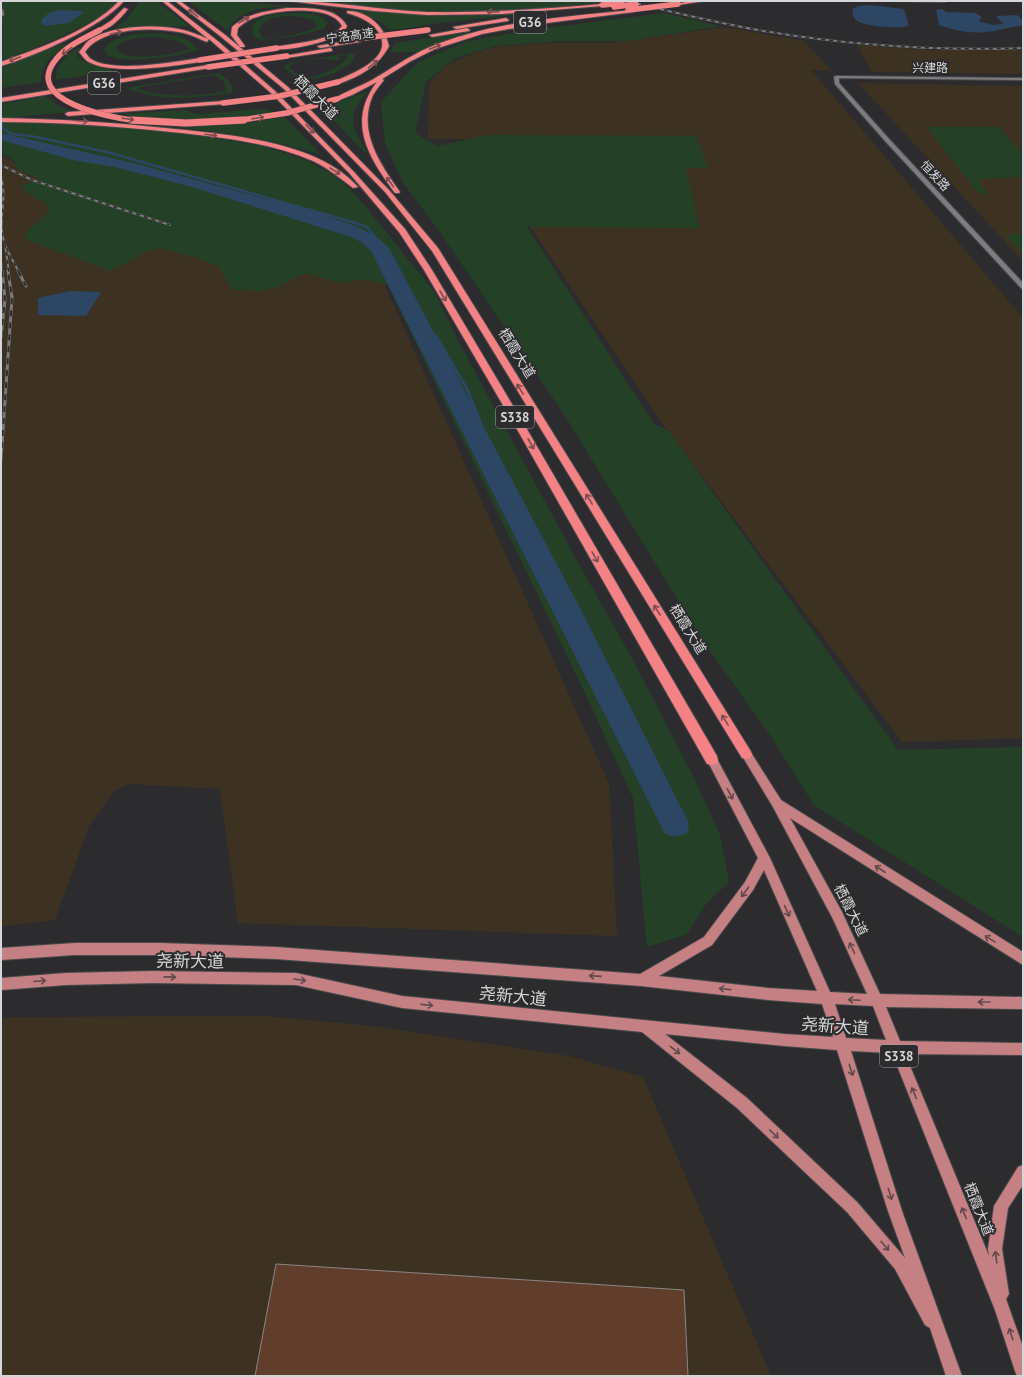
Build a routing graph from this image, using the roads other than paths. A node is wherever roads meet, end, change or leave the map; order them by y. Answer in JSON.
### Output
{"nodes":[{"id":1,"x":122,"y":1,"type":"edge"},
{"id":2,"x":164,"y":1,"type":"edge"},
{"id":3,"x":177,"y":1,"type":"edge"},
{"id":4,"x":290,"y":1,"type":"edge"},
{"id":5,"x":639,"y":1,"type":"edge"},
{"id":6,"x":663,"y":1,"type":"edge"},
{"id":7,"x":705,"y":1,"type":"edge"},
{"id":8,"x":895,"y":1,"type":"edge"},
{"id":9,"x":945,"y":1,"type":"edge"},
{"id":10,"x":298,"y":2,"type":"edge"},
{"id":11,"x":128,"y":5,"type":"dead end"},
{"id":12,"x":630,"y":10,"type":"junction"},
{"id":13,"x":525,"y":18,"type":"dead end"},
{"id":14,"x":510,"y":20,"type":"dead end"},
{"id":15,"x":429,"y":32,"type":"junction"},
{"id":16,"x":358,"y":41,"type":"junction"},
{"id":17,"x":369,"y":44,"type":"dead end"},
{"id":18,"x":281,"y":49,"type":"junction"},
{"id":19,"x":204,"y":63,"type":"junction"},
{"id":20,"x":1,"y":64,"type":"edge"},
{"id":21,"x":393,"y":69,"type":"junction"},
{"id":22,"x":114,"y":73,"type":"dead end"},
{"id":23,"x":836,"y":77,"type":"joint"},
{"id":24,"x":1023,"y":80,"type":"edge"},
{"id":25,"x":54,"y":84,"type":"dead end"},
{"id":26,"x":46,"y":85,"type":"dead end"},
{"id":27,"x":286,"y":88,"type":"junction"},
{"id":28,"x":9,"y":92,"type":"dead end"},
{"id":29,"x":1,"y":94,"type":"edge"},
{"id":30,"x":1,"y":100,"type":"edge"},
{"id":31,"x":282,"y":102,"type":"junction"},
{"id":32,"x":1,"y":120,"type":"edge"},
{"id":33,"x":435,"y":250,"type":"junction"},
{"id":34,"x":435,"y":282,"type":"junction"},
{"id":35,"x":1023,"y":287,"type":"edge"},
{"id":36,"x":746,"y":754,"type":"joint"},
{"id":37,"x":712,"y":760,"type":"joint"},
{"id":38,"x":776,"y":802,"type":"junction"},
{"id":39,"x":764,"y":858,"type":"junction"},
{"id":40,"x":1,"y":954,"type":"edge"},
{"id":41,"x":1023,"y":959,"type":"edge"},
{"id":42,"x":641,"y":980,"type":"junction"},
{"id":43,"x":1,"y":984,"type":"edge"},
{"id":44,"x":826,"y":998,"type":"junction"},
{"id":45,"x":877,"y":1001,"type":"junction"},
{"id":46,"x":1023,"y":1003,"type":"edge"},
{"id":47,"x":644,"y":1026,"type":"junction"},
{"id":48,"x":843,"y":1044,"type":"junction"},
{"id":49,"x":895,"y":1047,"type":"junction"},
{"id":50,"x":1023,"y":1049,"type":"edge"},
{"id":51,"x":1023,"y":1172,"type":"edge"},
{"id":52,"x":1003,"y":1310,"type":"junction"},
{"id":53,"x":947,"y":1353,"type":"junction"},
{"id":54,"x":1023,"y":1371,"type":"edge"},
{"id":55,"x":954,"y":1376,"type":"edge"}],
"edges":[{"from":1,"to":20,"type":"highway","one_way":true},
{"from":2,"to":31,"type":"highway","name":"栖霞大道"},
{"from":27,"to":3,"type":"highway","name":"栖霞大道","one_way":true},
{"from":4,"to":10,"type":"highway"},
{"from":5,"to":10,"type":"highway","one_way":true,"bridge":true},
{"from":6,"to":13,"type":"highway","number":"G36","bridge":true},
{"from":7,"to":12,"type":"highway","bridge":true},
{"from":8,"to":9,"type":"street"},
{"from":32,"to":10,"type":"highway","one_way":true,"bridge":true},
{"from":11,"to":21,"type":"highway","one_way":true,"bridge":true},
{"from":12,"to":15,"type":"highway","name":"宁洛高速","number":"G36"},
{"from":21,"to":12,"type":"highway","one_way":true},
{"from":14,"to":15,"type":"highway","number":"G36"},
{"from":15,"to":16,"type":"highway","name":"宁洛高速","number":"G36","bridge":true},
{"from":15,"to":17,"type":"highway","name":"宁洛高速","number":"G36"},
{"from":16,"to":18,"type":"highway","name":"宁洛高速","number":"G36"},
{"from":16,"to":19,"type":"highway","name":"宁洛高速","number":"G36","bridge":true},
{"from":18,"to":19,"type":"highway","name":"宁洛高速","number":"G36"},
{"from":27,"to":18,"type":"highway","one_way":true},
{"from":19,"to":22,"type":"highway"},
{"from":19,"to":29,"type":"highway","name":"宁洛高速","number":"G36"},
{"from":19,"to":30,"type":"highway","name":"宁洛高速","number":"G36"},
{"from":19,"to":31,"type":"highway","one_way":true},
{"from":33,"to":21,"type":"highway","one_way":true},
{"from":23,"to":24,"type":"street","name":"兴建路"},
{"from":23,"to":35,"type":"street","name":"恒发路"},
{"from":25,"to":26,"type":"highway"},
{"from":27,"to":33,"type":"highway","name":"栖霞大道","number":"S338"},
{"from":28,"to":29,"type":"highway"},
{"from":31,"to":34,"type":"highway","name":"栖霞大道","number":"S338","one_way":true},
{"from":32,"to":34,"type":"highway","one_way":true},
{"from":36,"to":33,"type":"highway","name":"栖霞大道","number":"S338","one_way":true},
{"from":34,"to":37,"type":"highway","name":"栖霞大道","number":"S338","one_way":true},
{"from":36,"to":38,"type":"main road","name":"栖霞大道","number":"S338"},
{"from":37,"to":39,"type":"main road","name":"栖霞大道","number":"S338","one_way":true},
{"from":41,"to":38,"type":"main road","one_way":true},
{"from":45,"to":38,"type":"main road","name":"栖霞大道","number":"S338","one_way":true},
{"from":39,"to":42,"type":"main road","one_way":true},
{"from":39,"to":44,"type":"main road","name":"栖霞大道","number":"S338","one_way":true},
{"from":42,"to":40,"type":"main road","name":"尧新大道","one_way":true},
{"from":44,"to":42,"type":"main road","name":"尧新大道","one_way":true},
{"from":43,"to":47,"type":"main road","name":"尧新大道","one_way":true},
{"from":45,"to":44,"type":"main road","name":"尧新大道","one_way":true},
{"from":44,"to":48,"type":"main road","name":"栖霞大道","number":"S338"},
{"from":46,"to":45,"type":"main road","name":"尧新大道","one_way":true},
{"from":45,"to":49,"type":"main road","name":"栖霞大道","number":"S338"},
{"from":47,"to":48,"type":"main road","name":"尧新大道"},
{"from":47,"to":53,"type":"main road","one_way":true},
{"from":48,"to":49,"type":"main road","name":"尧新大道"},
{"from":48,"to":53,"type":"main road","name":"栖霞大道","number":"S338","one_way":true},
{"from":49,"to":50,"type":"main road","name":"尧新大道"},
{"from":52,"to":49,"type":"main road","name":"栖霞大道","number":"S338","one_way":true},
{"from":52,"to":51,"type":"main road","one_way":true},
{"from":54,"to":52,"type":"main road","name":"栖霞大道","number":"S338","one_way":true},
{"from":53,"to":55,"type":"main road","name":"栖霞大道","number":"S338"}]}
